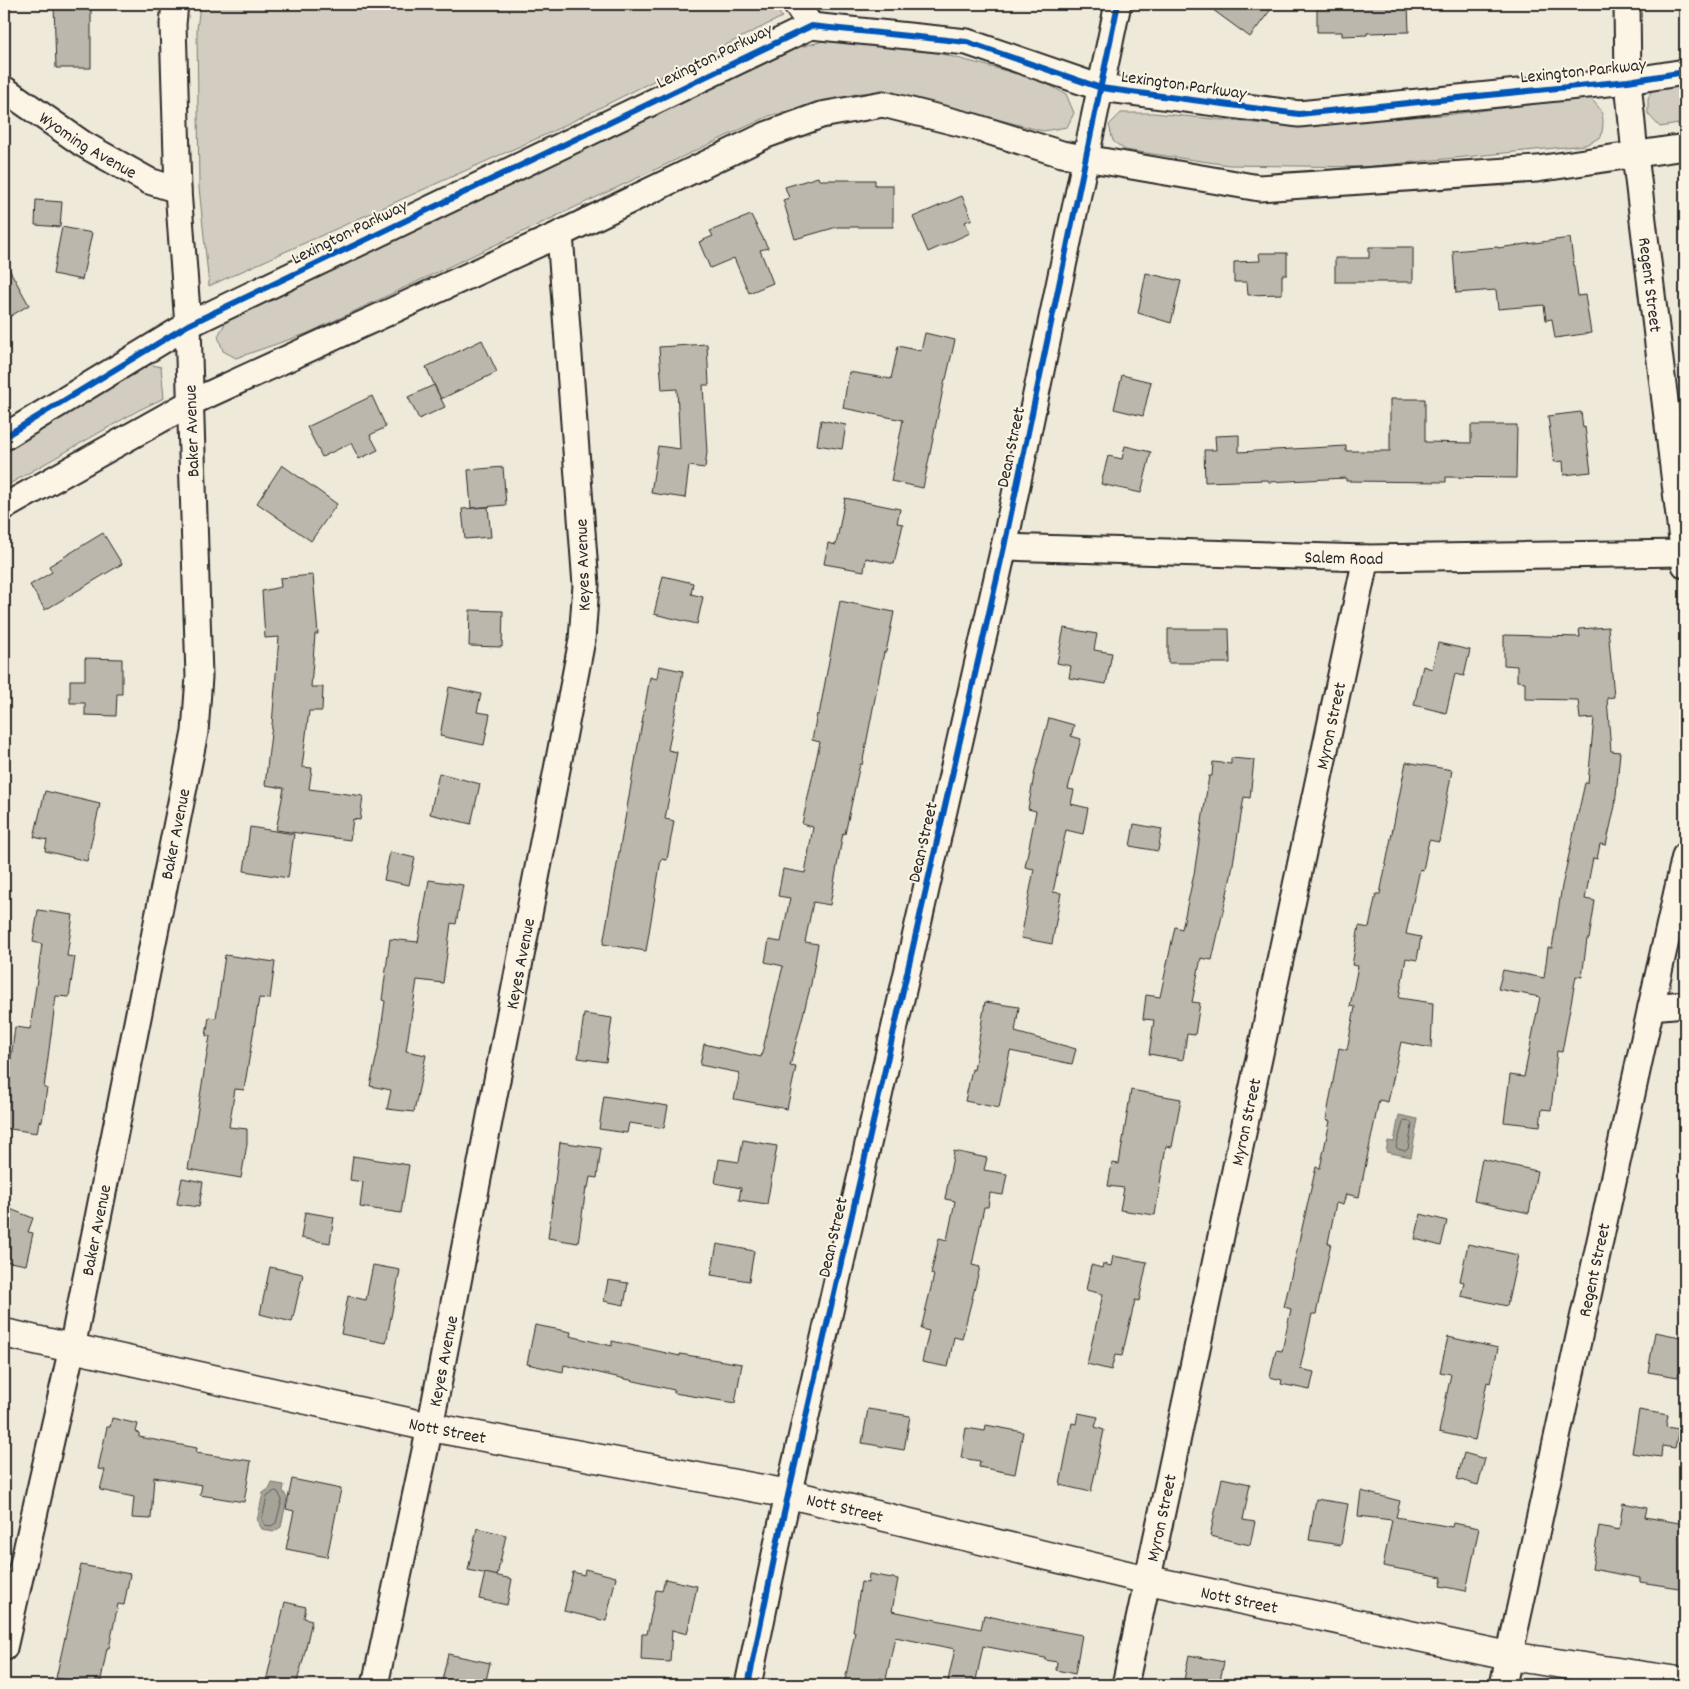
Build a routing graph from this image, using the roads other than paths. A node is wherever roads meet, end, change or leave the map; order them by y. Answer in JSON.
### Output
{"nodes":[{"id":1,"x":175,"y":4,"type":"edge"},
{"id":2,"x":796,"y":4,"type":"edge"},
{"id":3,"x":1118,"y":4,"type":"edge"},
{"id":4,"x":1627,"y":4,"type":"edge"},
{"id":5,"x":811,"y":26,"type":"junction"},
{"id":6,"x":1685,"y":72,"type":"edge"},
{"id":7,"x":1628,"y":81,"type":"junction"},
{"id":8,"x":1101,"y":88,"type":"junction"},
{"id":9,"x":4,"y":89,"type":"edge"},
{"id":10,"x":1685,"y":147,"type":"edge"},
{"id":11,"x":1635,"y":155,"type":"junction"},
{"id":12,"x":1086,"y":159,"type":"junction"},
{"id":13,"x":178,"y":190,"type":"junction"},
{"id":14,"x":560,"y":234,"type":"junction"},
{"id":15,"x":188,"y":325,"type":"junction"},
{"id":16,"x":190,"y":403,"type":"junction"},
{"id":17,"x":4,"y":437,"type":"edge"},
{"id":18,"x":4,"y":508,"type":"edge"},
{"id":19,"x":1004,"y":547,"type":"junction"},
{"id":20,"x":1366,"y":558,"type":"junction"},
{"id":21,"x":1684,"y":559,"type":"edge"},
{"id":22,"x":1685,"y":856,"type":"edge"},
{"id":23,"x":1685,"y":1004,"type":"edge"},
{"id":24,"x":1651,"y":1007,"type":"junction"},
{"id":25,"x":4,"y":1334,"type":"edge"},
{"id":26,"x":72,"y":1348,"type":"junction"},
{"id":27,"x":430,"y":1427,"type":"junction"},
{"id":28,"x":789,"y":1494,"type":"junction"},
{"id":29,"x":1148,"y":1580,"type":"junction"},
{"id":30,"x":4,"y":1648,"type":"edge"},
{"id":31,"x":1509,"y":1656,"type":"junction"},
{"id":32,"x":1685,"y":1682,"type":"edge"},
{"id":33,"x":375,"y":1685,"type":"edge"},
{"id":34,"x":748,"y":1685,"type":"edge"},
{"id":35,"x":1125,"y":1685,"type":"edge"},
{"id":36,"x":1503,"y":1685,"type":"edge"}],
"edges":[{"from":1,"to":13,"type":"street","name":"Baker Avenue"},
{"from":2,"to":5,"type":"street"},
{"from":3,"to":8,"type":"street","name":"Dean Street"},
{"from":4,"to":7,"type":"street","name":"Regent Street"},
{"from":5,"to":8,"type":"street","name":"Lexington Parkway"},
{"from":5,"to":15,"type":"street","name":"Lexington Parkway"},
{"from":6,"to":7,"type":"street","name":"Lexington Parkway"},
{"from":7,"to":8,"type":"street","name":"Lexington Parkway"},
{"from":7,"to":11,"type":"street","name":"Regent Street"},
{"from":8,"to":12,"type":"street","name":"Dean Street"},
{"from":9,"to":13,"type":"street","name":"Wyoming Avenue"},
{"from":10,"to":11,"type":"street"},
{"from":11,"to":12,"type":"street"},
{"from":11,"to":21,"type":"street","name":"Regent Street"},
{"from":12,"to":14,"type":"street"},
{"from":12,"to":19,"type":"street","name":"Dean Street"},
{"from":13,"to":15,"type":"street","name":"Baker Avenue"},
{"from":14,"to":16,"type":"street"},
{"from":14,"to":27,"type":"street","name":"Keyes Avenue"},
{"from":15,"to":16,"type":"street","name":"Baker Avenue"},
{"from":15,"to":17,"type":"street","name":"Lexington Parkway"},
{"from":16,"to":18,"type":"street"},
{"from":16,"to":26,"type":"street","name":"Baker Avenue"},
{"from":19,"to":20,"type":"street","name":"Salem Road"},
{"from":19,"to":28,"type":"street","name":"Dean Street"},
{"from":20,"to":21,"type":"street","name":"Salem Road"},
{"from":20,"to":29,"type":"street","name":"Myron Street"},
{"from":22,"to":24,"type":"street","name":"Regent Street"},
{"from":23,"to":24,"type":"street"},
{"from":24,"to":31,"type":"street","name":"Regent Street"},
{"from":25,"to":26,"type":"main road","name":"Nott Street"},
{"from":26,"to":27,"type":"main road","name":"Nott Street"},
{"from":26,"to":30,"type":"street","name":"Baker Avenue"},
{"from":27,"to":28,"type":"main road","name":"Nott Street"},
{"from":27,"to":33,"type":"street","name":"Keyes Avenue"},
{"from":28,"to":29,"type":"main road","name":"Nott Street"},
{"from":28,"to":34,"type":"street","name":"Dean Street"},
{"from":29,"to":31,"type":"main road","name":"Nott Street"},
{"from":29,"to":35,"type":"street","name":"Myron Street"},
{"from":31,"to":32,"type":"main road","name":"Nott Street"},
{"from":31,"to":36,"type":"street","name":"Regent Street"}]}
